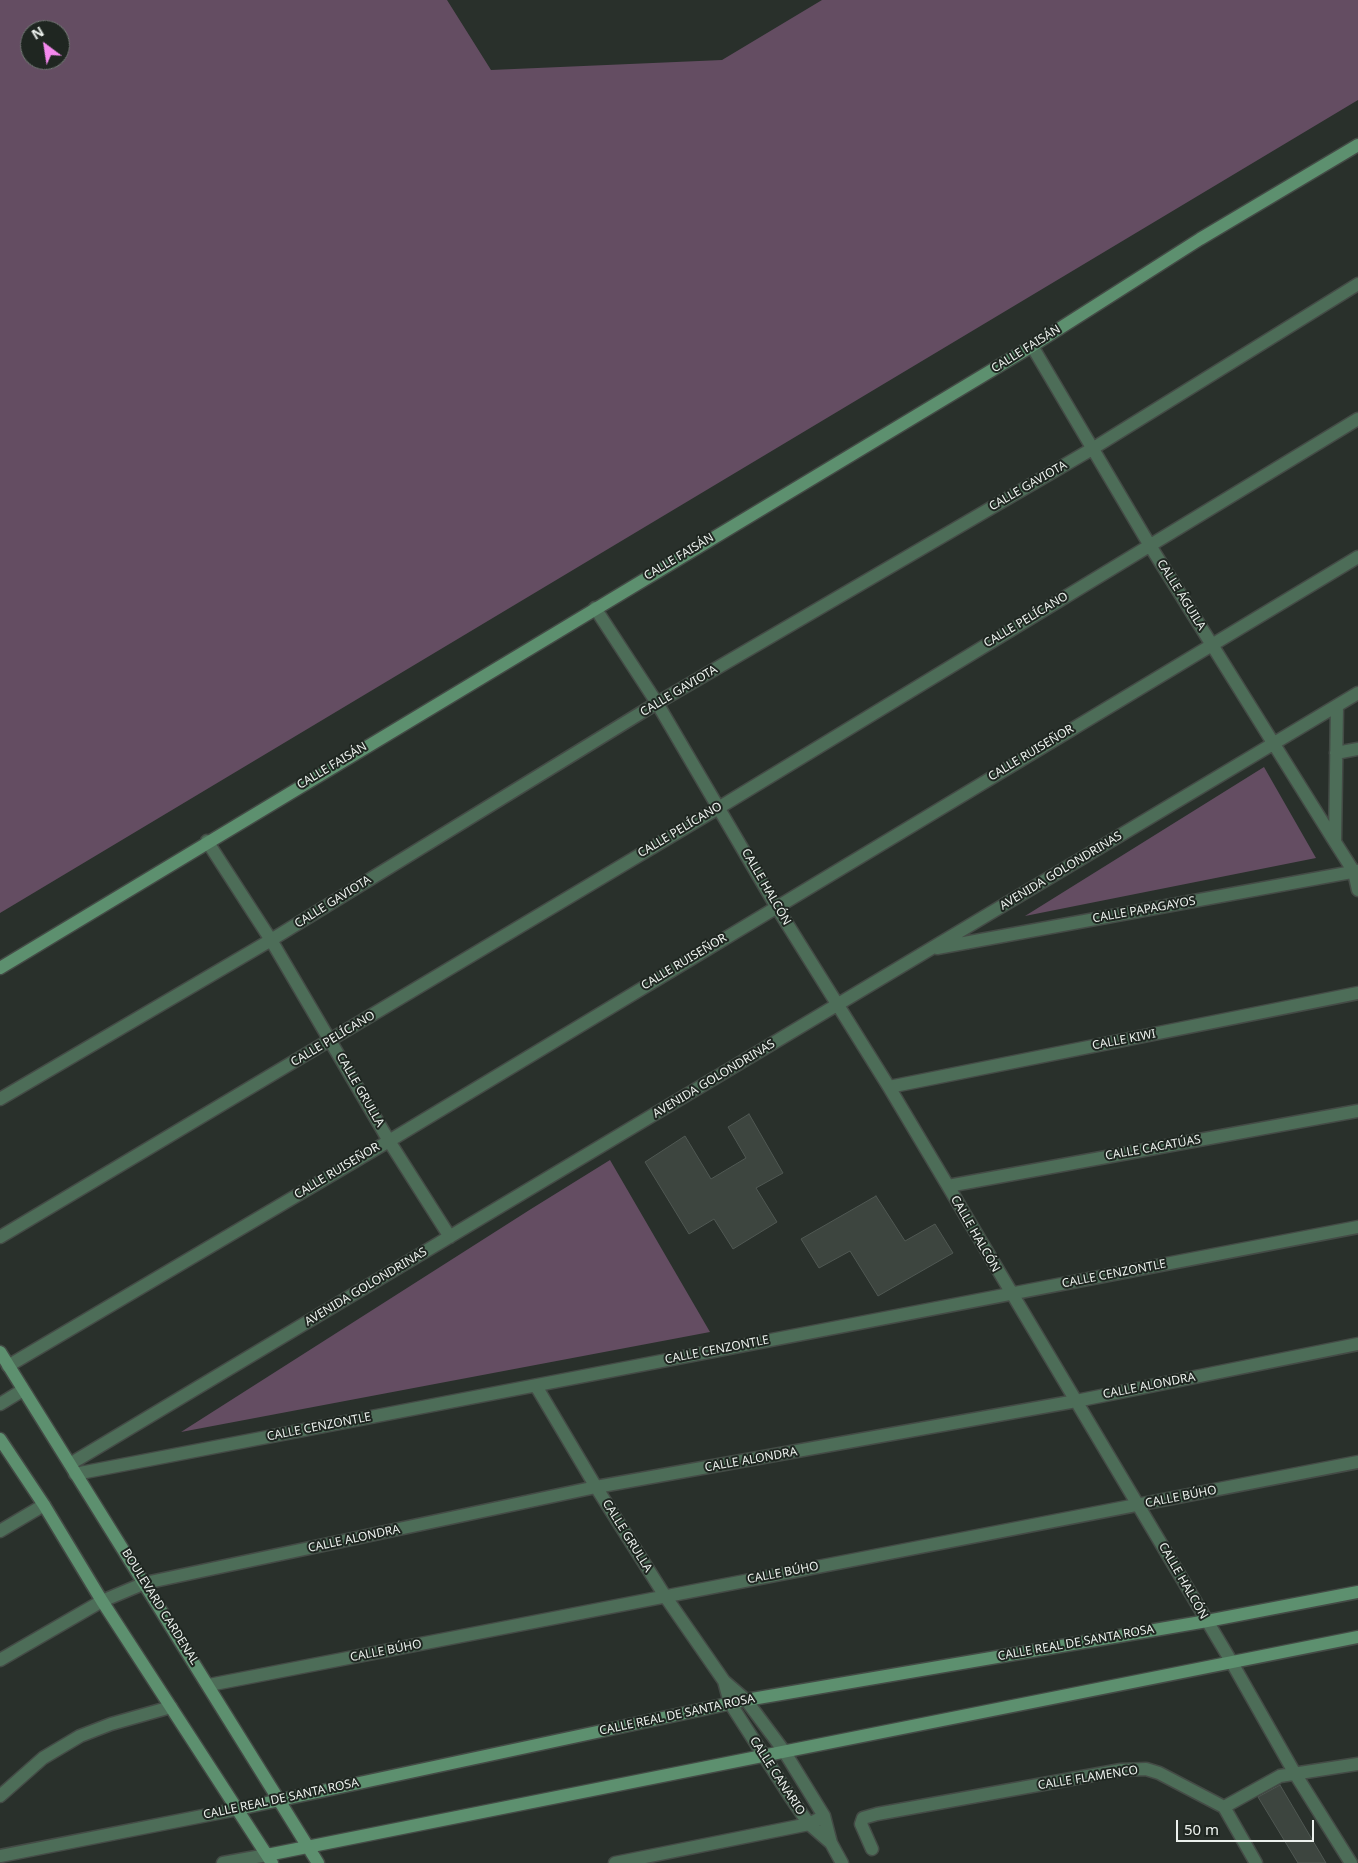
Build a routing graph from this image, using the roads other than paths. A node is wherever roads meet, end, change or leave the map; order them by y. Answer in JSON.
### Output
{"nodes":[{"id":1,"x":1358,"y":146,"type":"edge"},
{"id":2,"x":1358,"y":284,"type":"edge"},
{"id":3,"x":1032,"y":346,"type":"junction"},
{"id":4,"x":1358,"y":419,"type":"edge"},
{"id":5,"x":1092,"y":449,"type":"junction"},
{"id":6,"x":1149,"y":544,"type":"junction"},
{"id":7,"x":1358,"y":556,"type":"edge"},
{"id":8,"x":595,"y":608,"type":"junction"},
{"id":9,"x":1212,"y":644,"type":"junction"},
{"id":10,"x":1358,"y":693,"type":"edge"},
{"id":11,"x":657,"y":703,"type":"junction"},
{"id":12,"x":1337,"y":706,"type":"junction"},
{"id":13,"x":1272,"y":744,"type":"junction"},
{"id":14,"x":1358,"y":749,"type":"edge"},
{"id":15,"x":1336,"y":753,"type":"junction"},
{"id":16,"x":720,"y":807,"type":"junction"},
{"id":17,"x":207,"y":841,"type":"junction"},
{"id":18,"x":1335,"y":842,"type":"junction"},
{"id":19,"x":1356,"y":871,"type":"edge"},
{"id":20,"x":1358,"y":890,"type":"edge"},
{"id":21,"x":776,"y":906,"type":"junction"},
{"id":22,"x":271,"y":940,"type":"junction"},
{"id":23,"x":930,"y":950,"type":"junction"},
{"id":24,"x":0,"y":968,"type":"edge"},
{"id":25,"x":1358,"y":993,"type":"edge"},
{"id":26,"x":839,"y":1004,"type":"junction"},
{"id":27,"x":331,"y":1040,"type":"junction"},
{"id":28,"x":890,"y":1087,"type":"junction"},
{"id":29,"x":0,"y":1099,"type":"edge"},
{"id":30,"x":1358,"y":1110,"type":"edge"},
{"id":31,"x":389,"y":1141,"type":"junction"},
{"id":32,"x":948,"y":1186,"type":"junction"},
{"id":33,"x":1358,"y":1227,"type":"edge"},
{"id":34,"x":0,"y":1237,"type":"edge"},
{"id":35,"x":450,"y":1237,"type":"junction"},
{"id":36,"x":1010,"y":1293,"type":"junction"},
{"id":37,"x":1358,"y":1344,"type":"edge"},
{"id":38,"x":0,"y":1352,"type":"edge"},
{"id":39,"x":8,"y":1366,"type":"junction"},
{"id":40,"x":536,"y":1386,"type":"junction"},
{"id":41,"x":23,"y":1390,"type":"junction"},
{"id":42,"x":1076,"y":1401,"type":"junction"},
{"id":43,"x":0,"y":1404,"type":"edge"},
{"id":44,"x":0,"y":1439,"type":"edge"},
{"id":45,"x":1358,"y":1462,"type":"edge"},
{"id":46,"x":72,"y":1469,"type":"junction"},
{"id":47,"x":596,"y":1487,"type":"junction"},
{"id":48,"x":44,"y":1505,"type":"junction"},
{"id":49,"x":1139,"y":1506,"type":"junction"},
{"id":50,"x":0,"y":1531,"type":"edge"},
{"id":51,"x":145,"y":1583,"type":"junction"},
{"id":52,"x":1358,"y":1592,"type":"edge"},
{"id":53,"x":665,"y":1596,"type":"junction"},
{"id":54,"x":102,"y":1601,"type":"junction"},
{"id":55,"x":1206,"y":1621,"type":"junction"},
{"id":56,"x":1358,"y":1637,"type":"edge"},
{"id":57,"x":0,"y":1660,"type":"edge"},
{"id":58,"x":1231,"y":1661,"type":"junction"},
{"id":59,"x":724,"y":1681,"type":"junction"},
{"id":60,"x":209,"y":1685,"type":"junction"},
{"id":61,"x":746,"y":1700,"type":"junction"},
{"id":62,"x":730,"y":1703,"type":"junction"},
{"id":63,"x":172,"y":1707,"type":"junction"},
{"id":64,"x":784,"y":1751,"type":"junction"},
{"id":65,"x":765,"y":1756,"type":"junction"},
{"id":66,"x":1358,"y":1764,"type":"edge"},
{"id":67,"x":1294,"y":1772,"type":"junction"},
{"id":68,"x":0,"y":1796,"type":"edge"},
{"id":69,"x":278,"y":1799,"type":"junction"},
{"id":70,"x":1224,"y":1807,"type":"junction"},
{"id":71,"x":238,"y":1809,"type":"junction"},
{"id":72,"x":824,"y":1816,"type":"junction"},
{"id":73,"x":809,"y":1824,"type":"junction"},
{"id":74,"x":831,"y":1843,"type":"junction"},
{"id":75,"x":306,"y":1846,"type":"junction"},
{"id":76,"x":872,"y":1849,"type":"dead end"},
{"id":77,"x":0,"y":1856,"type":"edge"},
{"id":78,"x":269,"y":1859,"type":"edge"},
{"id":79,"x":223,"y":1863,"type":"edge"},
{"id":80,"x":318,"y":1863,"type":"edge"},
{"id":81,"x":615,"y":1863,"type":"edge"},
{"id":82,"x":842,"y":1863,"type":"edge"},
{"id":83,"x":1256,"y":1863,"type":"edge"},
{"id":84,"x":1350,"y":1863,"type":"edge"}],
"edges":[{"from":1,"to":3,"type":"street","name":"CALLE FAISÁN"},
{"from":2,"to":5,"type":"street","name":"CALLE GAVIOTA"},
{"from":3,"to":5,"type":"street","name":"CALLE ÁGUILA"},
{"from":3,"to":8,"type":"street","name":"CALLE FAISÁN"},
{"from":4,"to":6,"type":"street","name":"CALLE PELÍCANO"},
{"from":5,"to":6,"type":"street","name":"CALLE ÁGUILA"},
{"from":5,"to":11,"type":"street","name":"CALLE GAVIOTA"},
{"from":6,"to":9,"type":"street","name":"CALLE ÁGUILA"},
{"from":6,"to":16,"type":"street","name":"CALLE PELÍCANO"},
{"from":7,"to":9,"type":"street","name":"CALLE RUISEÑOR"},
{"from":8,"to":11,"type":"street","name":"CALLE HALCÓN"},
{"from":8,"to":17,"type":"street","name":"CALLE FAISÁN"},
{"from":9,"to":13,"type":"street","name":"CALLE ÁGUILA"},
{"from":9,"to":21,"type":"street","name":"CALLE RUISEÑOR"},
{"from":10,"to":12,"type":"street","name":"AVENIDA GOLONDRINAS"},
{"from":11,"to":16,"type":"street","name":"CALLE HALCÓN"},
{"from":11,"to":22,"type":"street","name":"CALLE GAVIOTA"},
{"from":12,"to":13,"type":"street","name":"AVENIDA GOLONDRINAS"},
{"from":12,"to":15,"type":"street"},
{"from":13,"to":18,"type":"street","name":"CALLE ÁGUILA"},
{"from":13,"to":23,"type":"street","name":"AVENIDA GOLONDRINAS"},
{"from":14,"to":15,"type":"street"},
{"from":15,"to":18,"type":"street"},
{"from":16,"to":21,"type":"street","name":"CALLE HALCÓN"},
{"from":16,"to":27,"type":"street","name":"CALLE PELÍCANO"},
{"from":17,"to":22,"type":"street","name":"CALLE GRULLA"},
{"from":17,"to":24,"type":"street","name":"CALLE FAISÁN"},
{"from":18,"to":19,"type":"street","name":"CALLE ÁGUILA"},
{"from":19,"to":20,"type":"street","name":"CALLE ÁGUILA"},
{"from":19,"to":23,"type":"street","name":"CALLE PAPAGAYOS"},
{"from":21,"to":26,"type":"street","name":"CALLE HALCÓN"},
{"from":21,"to":31,"type":"street","name":"CALLE RUISEÑOR"},
{"from":22,"to":27,"type":"street","name":"CALLE GRULLA"},
{"from":22,"to":29,"type":"street","name":"CALLE GAVIOTA"},
{"from":23,"to":26,"type":"street","name":"AVENIDA GOLONDRINAS"},
{"from":25,"to":28,"type":"street","name":"CALLE KIWI"},
{"from":26,"to":28,"type":"street","name":"CALLE HALCÓN"},
{"from":26,"to":35,"type":"street","name":"AVENIDA GOLONDRINAS"},
{"from":27,"to":31,"type":"street","name":"CALLE GRULLA"},
{"from":27,"to":34,"type":"street","name":"CALLE PELÍCANO"},
{"from":28,"to":32,"type":"street","name":"CALLE HALCÓN"},
{"from":30,"to":32,"type":"street","name":"CALLE CACATÚAS"},
{"from":31,"to":35,"type":"street","name":"CALLE GRULLA"},
{"from":31,"to":39,"type":"street","name":"CALLE RUISEÑOR"},
{"from":32,"to":36,"type":"street","name":"CALLE HALCÓN"},
{"from":33,"to":36,"type":"street","name":"CALLE CENZONTLE"},
{"from":35,"to":46,"type":"street","name":"AVENIDA GOLONDRINAS"},
{"from":36,"to":40,"type":"street","name":"CALLE CENZONTLE"},
{"from":36,"to":42,"type":"street","name":"CALLE HALCÓN"},
{"from":37,"to":42,"type":"street","name":"CALLE ALONDRA"},
{"from":38,"to":39,"type":"street","name":"BOULEVARD CARDENAL"},
{"from":39,"to":41,"type":"street","name":"BOULEVARD CARDENAL"},
{"from":40,"to":46,"type":"street","name":"CALLE CENZONTLE"},
{"from":40,"to":47,"type":"street","name":"CALLE GRULLA"},
{"from":41,"to":43,"type":"street"},
{"from":41,"to":46,"type":"street","name":"BOULEVARD CARDENAL"},
{"from":42,"to":47,"type":"street","name":"CALLE ALONDRA"},
{"from":42,"to":49,"type":"street","name":"CALLE HALCÓN"},
{"from":44,"to":48,"type":"street"},
{"from":45,"to":49,"type":"street","name":"CALLE BÚHO"},
{"from":46,"to":51,"type":"street","name":"BOULEVARD CARDENAL"},
{"from":47,"to":51,"type":"street","name":"CALLE ALONDRA"},
{"from":47,"to":53,"type":"street","name":"CALLE GRULLA"},
{"from":48,"to":50,"type":"street"},
{"from":48,"to":54,"type":"street"},
{"from":49,"to":53,"type":"street","name":"CALLE BÚHO"},
{"from":49,"to":55,"type":"street","name":"CALLE HALCÓN"},
{"from":51,"to":54,"type":"street","name":"CALLE ALONDRA"},
{"from":51,"to":60,"type":"street","name":"BOULEVARD CARDENAL"},
{"from":52,"to":55,"type":"street","name":"CALLE REAL DE SANTA ROSA"},
{"from":53,"to":59,"type":"street","name":"CALLE GRULLA"},
{"from":53,"to":60,"type":"street","name":"CALLE BÚHO"},
{"from":54,"to":57,"type":"street","name":"CALLE ALONDRA"},
{"from":54,"to":63,"type":"street"},
{"from":55,"to":58,"type":"street","name":"CALLE HALCÓN"},
{"from":55,"to":61,"type":"street","name":"CALLE REAL DE SANTA ROSA"},
{"from":56,"to":58,"type":"street"},
{"from":58,"to":64,"type":"street"},
{"from":58,"to":67,"type":"street","name":"CALLE HALCÓN"},
{"from":59,"to":61,"type":"street","name":"CALLE GRULLA"},
{"from":59,"to":62,"type":"street","name":"CALLE GRULLA"},
{"from":60,"to":69,"type":"street","name":"BOULEVARD CARDENAL"},
{"from":61,"to":62,"type":"street","name":"CALLE REAL DE SANTA ROSA"},
{"from":61,"to":64,"type":"street","name":"CALLE CANARIO"},
{"from":62,"to":65,"type":"street","name":"CALLE CANARIO"},
{"from":62,"to":69,"type":"street","name":"CALLE REAL DE SANTA ROSA"},
{"from":63,"to":68,"type":"street"},
{"from":63,"to":71,"type":"street"},
{"from":64,"to":65,"type":"street"},
{"from":64,"to":72,"type":"street","name":"CALLE CANARIO"},
{"from":65,"to":73,"type":"street","name":"CALLE CANARIO"},
{"from":65,"to":75,"type":"street"},
{"from":66,"to":67,"type":"street"},
{"from":67,"to":70,"type":"street"},
{"from":67,"to":84,"type":"street","name":"CALLE HALCÓN"},
{"from":69,"to":71,"type":"street","name":"CALLE REAL DE SANTA ROSA"},
{"from":69,"to":75,"type":"street","name":"BOULEVARD CARDENAL"},
{"from":70,"to":76,"type":"street","name":"CALLE FLAMENCO"},
{"from":70,"to":83,"type":"street"},
{"from":71,"to":77,"type":"street","name":"CALLE REAL DE SANTA ROSA"},
{"from":71,"to":78,"type":"street"},
{"from":72,"to":73,"type":"street"},
{"from":72,"to":74,"type":"street","name":"CALLE CANARIO"},
{"from":73,"to":74,"type":"street","name":"CALLE CANARIO"},
{"from":73,"to":81,"type":"street"},
{"from":74,"to":82,"type":"street","name":"CALLE CANARIO"},
{"from":75,"to":78,"type":"street"},
{"from":75,"to":80,"type":"street","name":"BOULEVARD CARDENAL"},
{"from":78,"to":79,"type":"street"}]}
